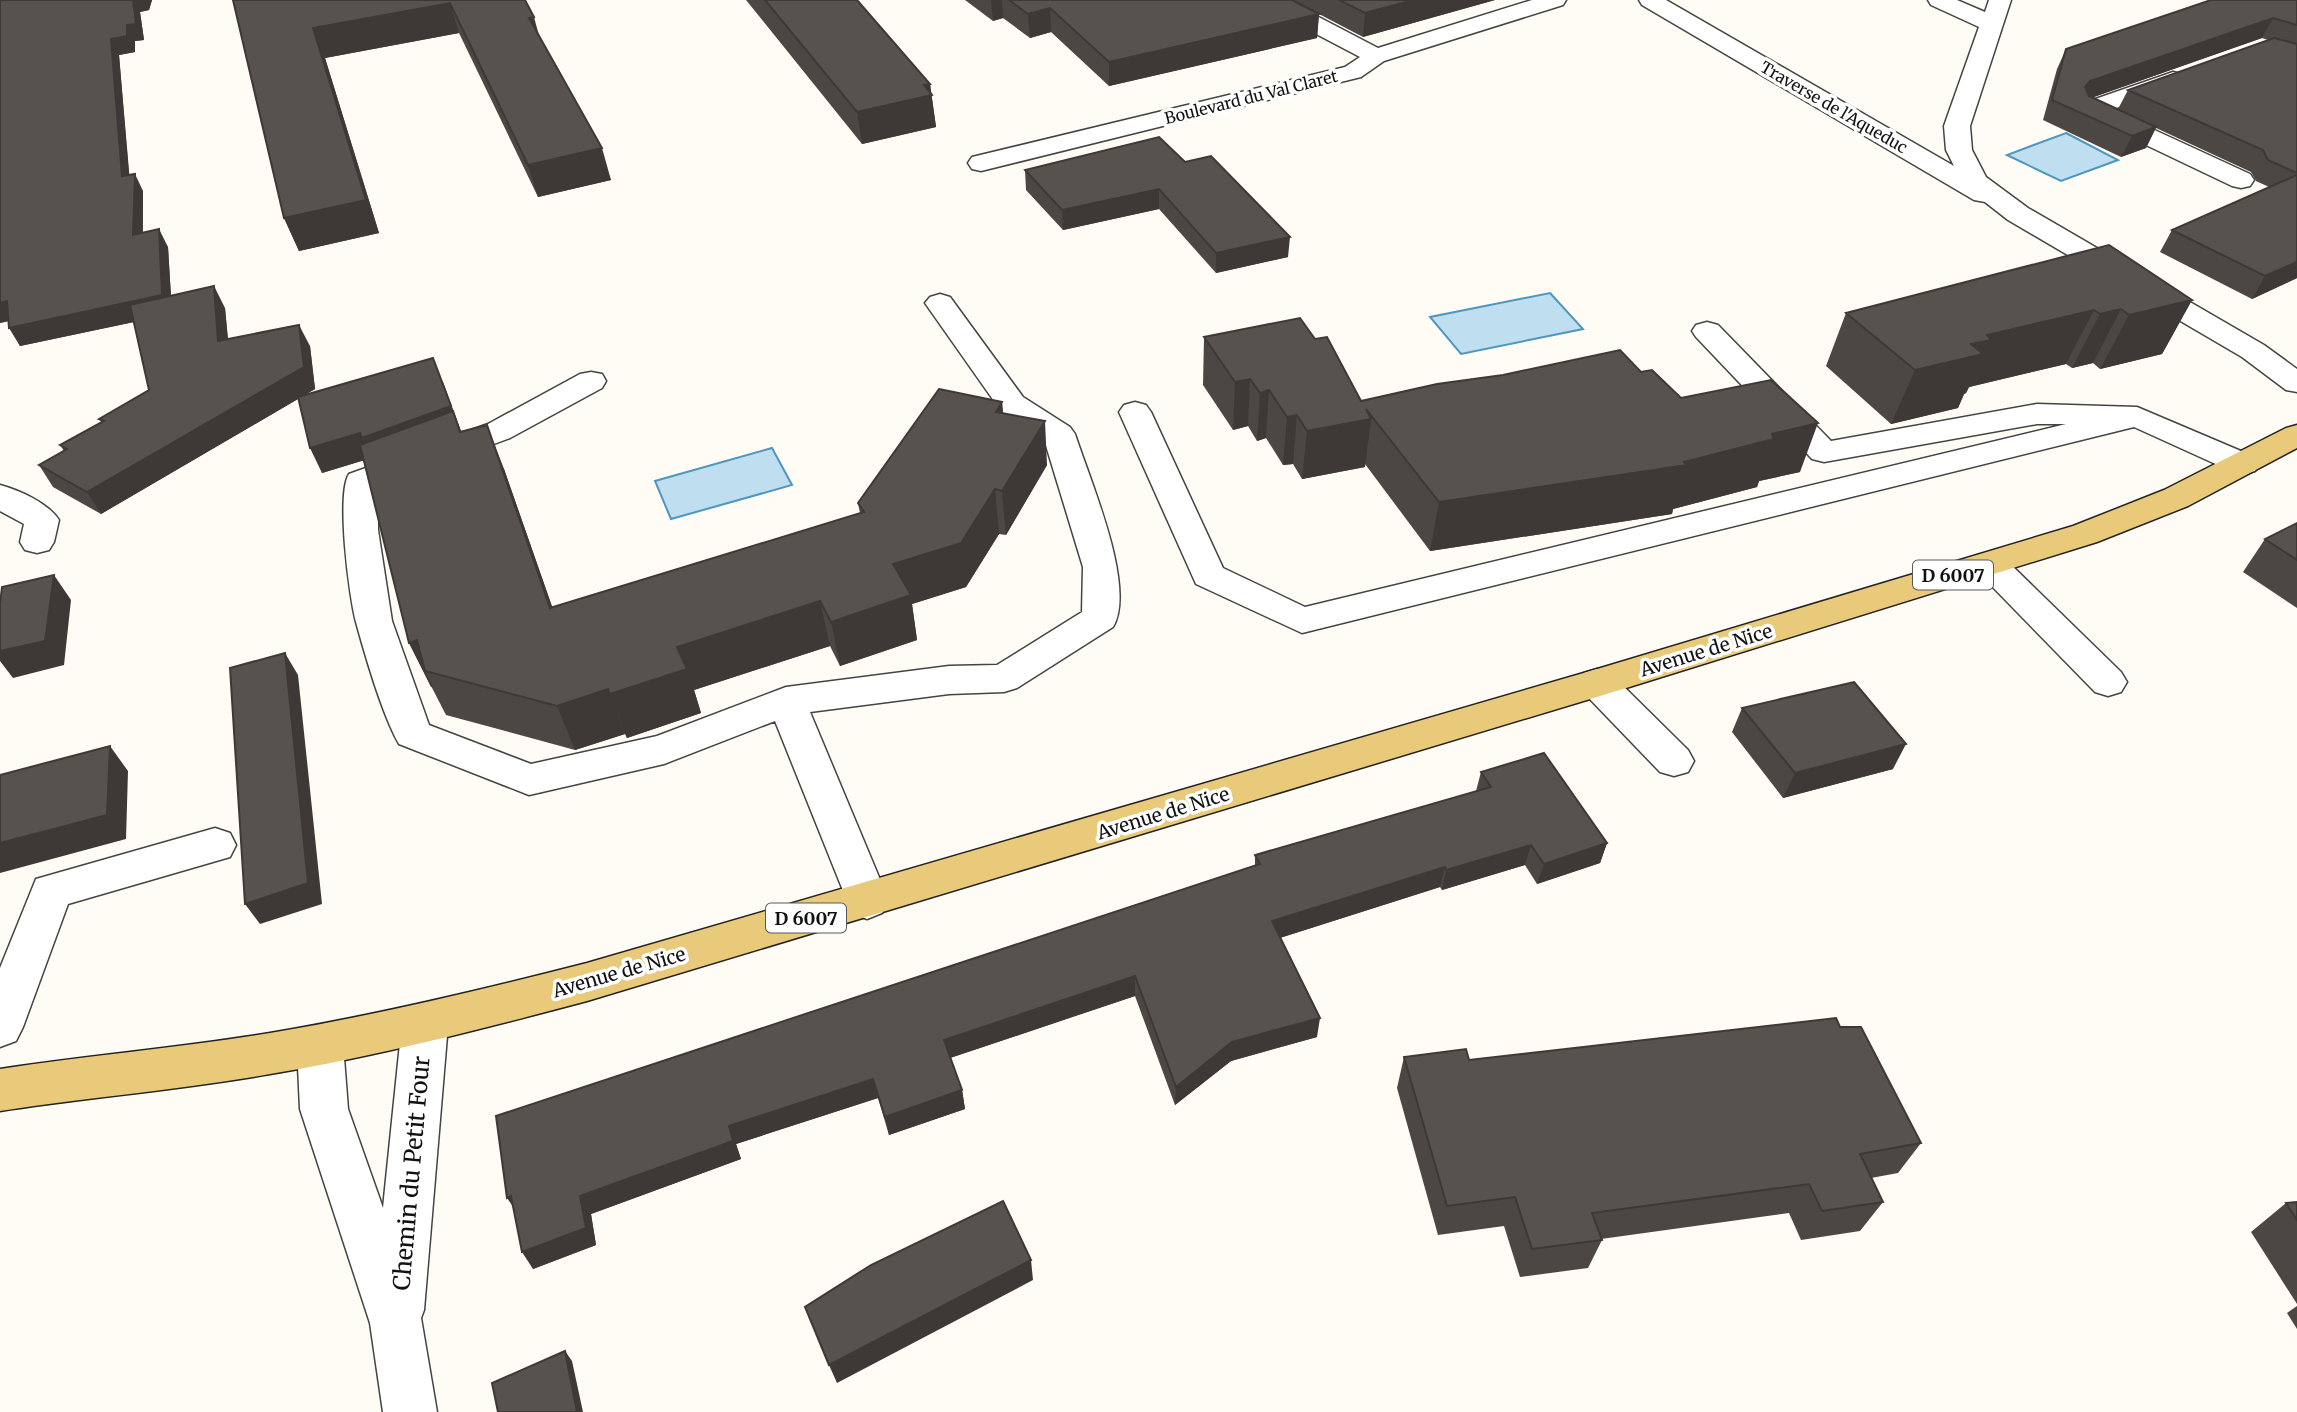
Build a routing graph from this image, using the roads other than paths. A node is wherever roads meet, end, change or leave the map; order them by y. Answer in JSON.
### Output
{"nodes":[{"id":1,"x":1269,"y":0,"type":"edge"},
{"id":2,"x":1555,"y":0,"type":"edge"},
{"id":3,"x":1650,"y":0,"type":"edge"},
{"id":4,"x":1939,"y":0,"type":"edge"},
{"id":5,"x":1996,"y":12,"type":"edge"},
{"id":6,"x":1376,"y":56,"type":"junction"},
{"id":7,"x":2201,"y":69,"type":"edge"},
{"id":8,"x":981,"y":163,"type":"dead end"},
{"id":9,"x":2241,"y":180,"type":"dead end"},
{"id":10,"x":2018,"y":214,"type":"junction"},
{"id":11,"x":940,"y":303,"type":"dead end"},
{"id":12,"x":1707,"y":331,"type":"dead end"},
{"id":13,"x":591,"y":381,"type":"dead end"},
{"id":14,"x":2297,"y":383,"type":"edge"},
{"id":15,"x":1135,"y":412,"type":"dead end"},
{"id":16,"x":2137,"y":417,"type":"junction"},
{"id":17,"x":2297,"y":435,"type":"edge"},
{"id":18,"x":2243,"y":464,"type":"junction"},
{"id":19,"x":0,"y":496,"type":"edge"},
{"id":20,"x":37,"y":542,"type":"dead end"},
{"id":21,"x":1990,"y":564,"type":"junction"},
{"id":22,"x":2108,"y":682,"type":"dead end"},
{"id":23,"x":1597,"y":683,"type":"junction"},
{"id":24,"x":786,"y":701,"type":"junction"},
{"id":25,"x":1674,"y":761,"type":"dead end"},
{"id":26,"x":215,"y":845,"type":"dead end"},
{"id":27,"x":867,"y":901,"type":"junction"},
{"id":28,"x":425,"y":1024,"type":"junction"},
{"id":29,"x":0,"y":1027,"type":"edge"},
{"id":30,"x":320,"y":1045,"type":"junction"},
{"id":31,"x":0,"y":1090,"type":"edge"},
{"id":32,"x":396,"y":1323,"type":"junction"},
{"id":33,"x":410,"y":1412,"type":"edge"}],
"edges":[{"from":1,"to":6,"type":"street"},
{"from":2,"to":6,"type":"street","name":"Boulevard du Val Claret"},
{"from":3,"to":10,"type":"street","name":"Traverse de l'Aqueduc"},
{"from":4,"to":5,"type":"street"},
{"from":5,"to":10,"type":"street"},
{"from":6,"to":8,"type":"street","name":"Boulevard du Val Claret"},
{"from":7,"to":9,"type":"street"},
{"from":10,"to":14,"type":"street"},
{"from":11,"to":24,"type":"street"},
{"from":12,"to":16,"type":"street"},
{"from":13,"to":24,"type":"street"},
{"from":15,"to":16,"type":"street"},
{"from":16,"to":18,"type":"street"},
{"from":17,"to":18,"type":"main road","name":"Avenue de Nice","number":"D 6007"},
{"from":18,"to":21,"type":"main road","name":"Avenue de Nice","number":"D 6007"},
{"from":19,"to":20,"type":"street"},
{"from":21,"to":22,"type":"street"},
{"from":21,"to":23,"type":"main road","name":"Avenue de Nice","number":"D 6007"},
{"from":23,"to":25,"type":"street"},
{"from":23,"to":27,"type":"main road","name":"Avenue de Nice","number":"D 6007"},
{"from":24,"to":27,"type":"street"},
{"from":26,"to":29,"type":"street"},
{"from":27,"to":28,"type":"main road","name":"Avenue de Nice","number":"D 6007"},
{"from":28,"to":30,"type":"main road","name":"Avenue de Nice","number":"D 6007"},
{"from":28,"to":32,"type":"street","name":"Chemin du Petit Four"},
{"from":30,"to":31,"type":"main road","name":"Avenue de Nice","number":"D 6007"},
{"from":30,"to":32,"type":"street","name":"Chemin du Petit Four"},
{"from":32,"to":33,"type":"street","name":"Chemin du Petit Four"}]}
